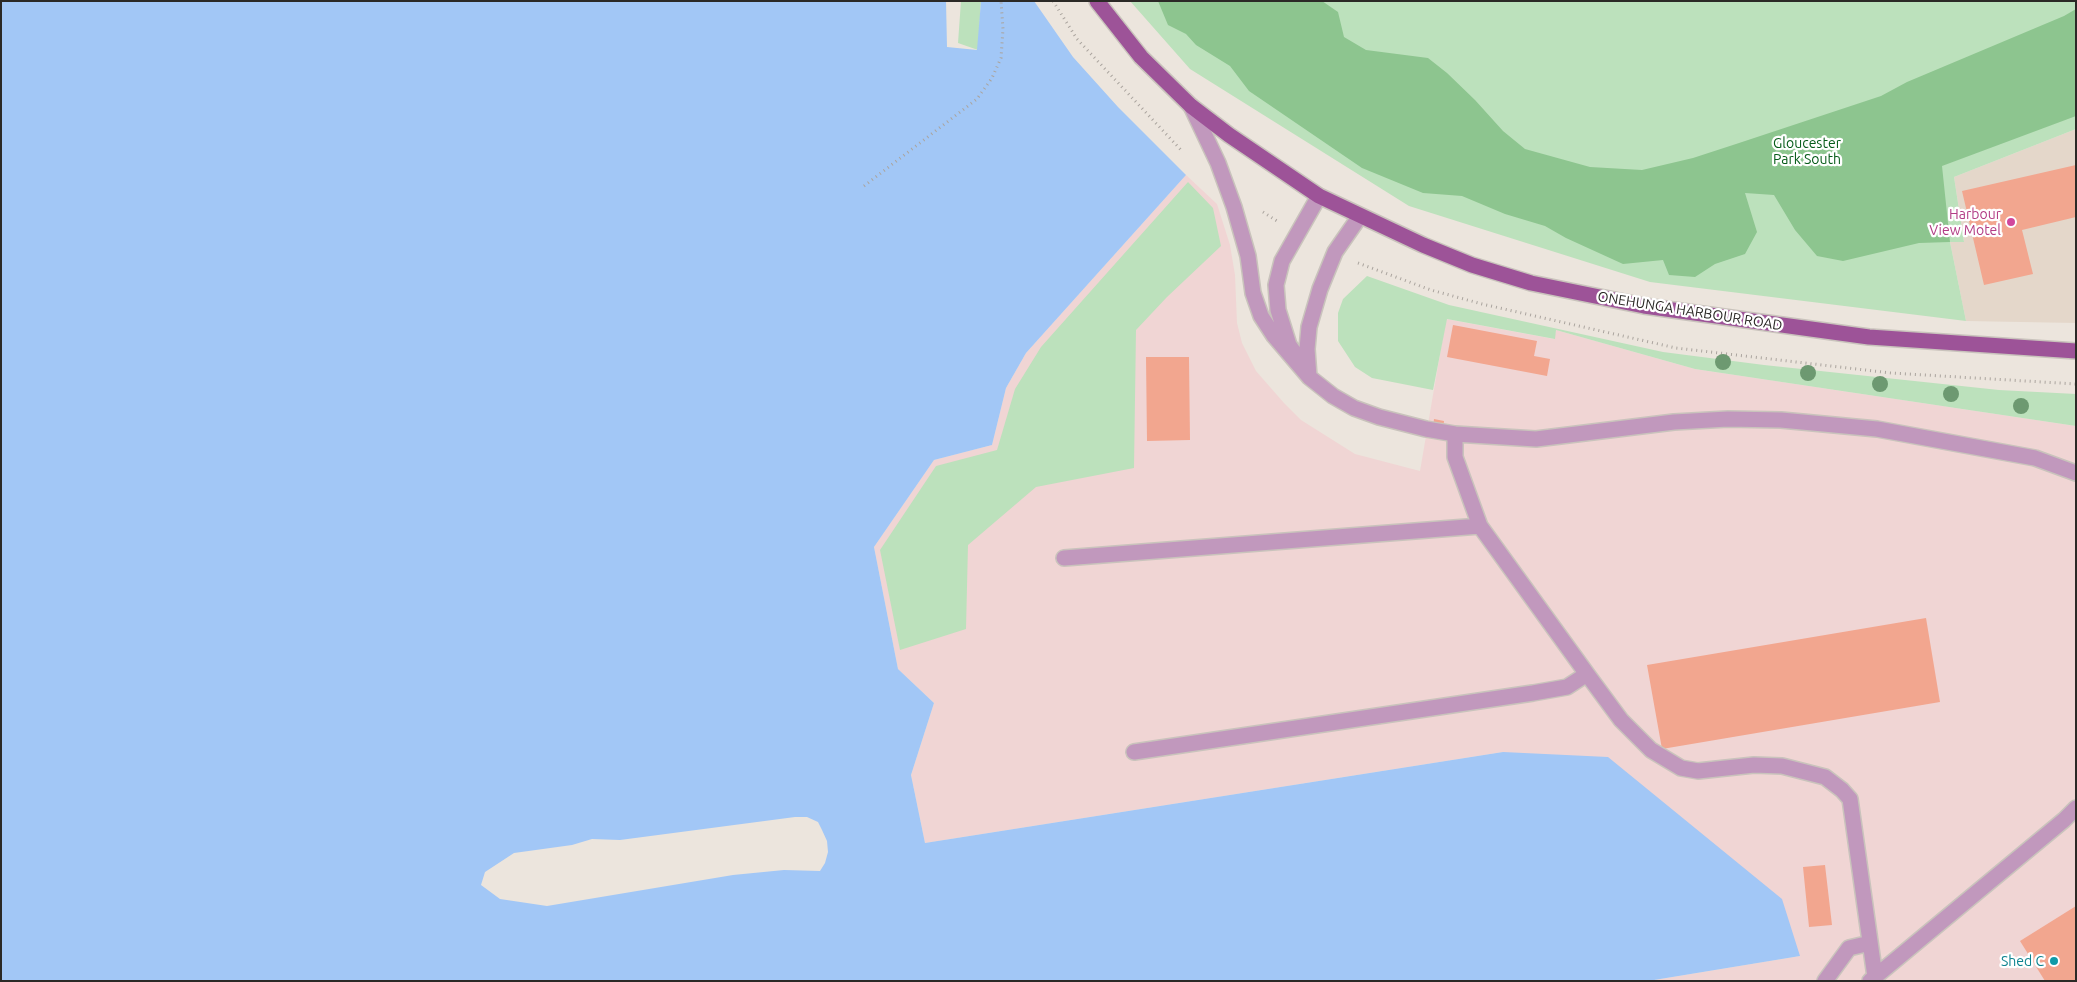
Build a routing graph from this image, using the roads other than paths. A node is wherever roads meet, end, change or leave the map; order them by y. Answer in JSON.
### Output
{"nodes":[{"id":1,"x":1097,"y":1,"type":"edge"},
{"id":2,"x":1191,"y":106,"type":"junction"},
{"id":3,"x":1319,"y":196,"type":"junction"},
{"id":4,"x":1360,"y":216,"type":"junction"},
{"id":5,"x":2076,"y":351,"type":"edge"},
{"id":6,"x":1308,"y":377,"type":"junction"},
{"id":7,"x":1455,"y":434,"type":"junction"},
{"id":8,"x":2076,"y":473,"type":"edge"},
{"id":9,"x":1480,"y":526,"type":"junction"},
{"id":10,"x":1064,"y":558,"type":"dead end"},
{"id":11,"x":1587,"y":674,"type":"junction"},
{"id":12,"x":1134,"y":752,"type":"dead end"},
{"id":13,"x":2076,"y":808,"type":"edge"},
{"id":14,"x":1870,"y":942,"type":"junction"},
{"id":15,"x":1872,"y":979,"type":"edge"},
{"id":16,"x":1825,"y":981,"type":"edge"}],
"edges":[{"from":1,"to":2,"type":"main road","name":"ONEHUNGA HARBOUR ROAD"},
{"from":2,"to":3,"type":"main road","name":"ONEHUNGA HARBOUR ROAD"},
{"from":2,"to":6,"type":"lane"},
{"from":3,"to":4,"type":"main road","name":"ONEHUNGA HARBOUR ROAD"},
{"from":3,"to":6,"type":"lane"},
{"from":4,"to":5,"type":"main road","name":"ONEHUNGA HARBOUR ROAD"},
{"from":4,"to":6,"type":"lane"},
{"from":6,"to":7,"type":"lane"},
{"from":7,"to":8,"type":"lane"},
{"from":7,"to":9,"type":"lane"},
{"from":9,"to":10,"type":"lane"},
{"from":9,"to":11,"type":"lane"},
{"from":11,"to":12,"type":"lane"},
{"from":11,"to":14,"type":"lane"},
{"from":13,"to":15,"type":"lane"},
{"from":14,"to":15,"type":"lane"},
{"from":14,"to":16,"type":"lane"}]}
